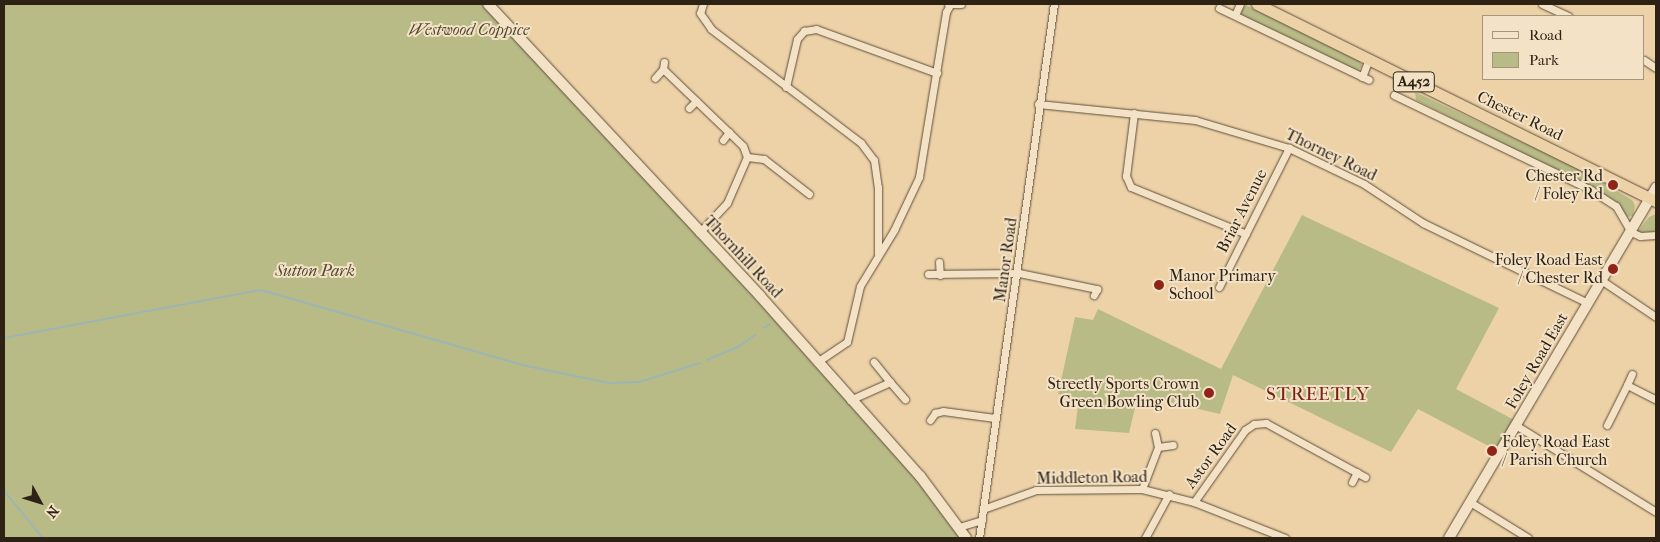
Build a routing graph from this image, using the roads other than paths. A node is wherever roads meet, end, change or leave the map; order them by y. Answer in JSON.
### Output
{"nodes":[{"id":1,"x":488,"y":4,"type":"edge"},
{"id":2,"x":703,"y":4,"type":"edge"},
{"id":3,"x":949,"y":4,"type":"edge"},
{"id":4,"x":961,"y":4,"type":"edge"},
{"id":5,"x":1054,"y":4,"type":"edge"},
{"id":6,"x":1240,"y":4,"type":"edge"},
{"id":7,"x":1257,"y":4,"type":"edge"},
{"id":8,"x":1542,"y":4,"type":"edge"},
{"id":9,"x":1219,"y":8,"type":"dead end"},
{"id":10,"x":1235,"y":15,"type":"junction"},
{"id":11,"x":1566,"y":15,"type":"edge"},
{"id":12,"x":1369,"y":59,"type":"junction"},
{"id":13,"x":1645,"y":61,"type":"edge"},
{"id":14,"x":1656,"y":68,"type":"edge"},
{"id":15,"x":937,"y":73,"type":"junction"},
{"id":16,"x":656,"y":78,"type":"dead end"},
{"id":17,"x":786,"y":87,"type":"junction"},
{"id":18,"x":1394,"y":95,"type":"dead end"},
{"id":19,"x":696,"y":101,"type":"junction"},
{"id":20,"x":1038,"y":104,"type":"junction"},
{"id":21,"x":689,"y":108,"type":"dead end"},
{"id":22,"x":1134,"y":113,"type":"junction"},
{"id":23,"x":729,"y":132,"type":"junction"},
{"id":24,"x":723,"y":140,"type":"dead end"},
{"id":25,"x":1290,"y":148,"type":"junction"},
{"id":26,"x":747,"y":157,"type":"junction"},
{"id":27,"x":809,"y":194,"type":"dead end"},
{"id":28,"x":1654,"y":195,"type":"edge"},
{"id":29,"x":1630,"y":232,"type":"junction"},
{"id":30,"x":699,"y":233,"type":"junction"},
{"id":31,"x":1246,"y":234,"type":"junction"},
{"id":32,"x":1656,"y":235,"type":"edge"},
{"id":33,"x":878,"y":254,"type":"junction"},
{"id":34,"x":939,"y":262,"type":"dead end"},
{"id":35,"x":1019,"y":273,"type":"junction"},
{"id":36,"x":928,"y":274,"type":"dead end"},
{"id":37,"x":940,"y":275,"type":"junction"},
{"id":38,"x":1601,"y":280,"type":"junction"},
{"id":39,"x":1219,"y":287,"type":"dead end"},
{"id":40,"x":1094,"y":295,"type":"dead end"},
{"id":41,"x":1588,"y":303,"type":"junction"},
{"id":42,"x":1656,"y":317,"type":"edge"},
{"id":43,"x":818,"y":362,"type":"junction"},
{"id":44,"x":874,"y":362,"type":"dead end"},
{"id":45,"x":1632,"y":374,"type":"dead end"},
{"id":46,"x":890,"y":382,"type":"junction"},
{"id":47,"x":1627,"y":385,"type":"junction"},
{"id":48,"x":905,"y":399,"type":"dead end"},
{"id":49,"x":850,"y":400,"type":"junction"},
{"id":50,"x":1656,"y":400,"type":"edge"},
{"id":51,"x":995,"y":418,"type":"junction"},
{"id":52,"x":930,"y":420,"type":"dead end"},
{"id":53,"x":1611,"y":421,"type":"dead end"},
{"id":54,"x":1517,"y":426,"type":"junction"},
{"id":55,"x":1154,"y":433,"type":"dead end"},
{"id":56,"x":1173,"y":445,"type":"dead end"},
{"id":57,"x":1158,"y":447,"type":"junction"},
{"id":58,"x":1357,"y":472,"type":"junction"},
{"id":59,"x":1365,"y":477,"type":"dead end"},
{"id":60,"x":1352,"y":482,"type":"dead end"},
{"id":61,"x":1142,"y":489,"type":"junction"},
{"id":62,"x":1169,"y":494,"type":"junction"},
{"id":63,"x":1194,"y":502,"type":"junction"},
{"id":64,"x":1470,"y":502,"type":"junction"},
{"id":65,"x":983,"y":508,"type":"junction"},
{"id":66,"x":1656,"y":512,"type":"edge"},
{"id":67,"x":982,"y":520,"type":"junction"},
{"id":68,"x":959,"y":527,"type":"junction"},
{"id":69,"x":966,"y":538,"type":"edge"},
{"id":70,"x":979,"y":538,"type":"edge"},
{"id":71,"x":1145,"y":538,"type":"edge"},
{"id":72,"x":1285,"y":538,"type":"edge"},
{"id":73,"x":1449,"y":538,"type":"edge"},
{"id":74,"x":1528,"y":538,"type":"edge"}],
"edges":[{"from":1,"to":30,"type":"main road","name":"Thornhill Road"},
{"from":2,"to":17,"type":"street"},
{"from":3,"to":4,"type":"street"},
{"from":3,"to":15,"type":"street"},
{"from":5,"to":20,"type":"street","name":"Manor Road"},
{"from":6,"to":10,"type":"street"},
{"from":7,"to":12,"type":"highway","name":"Chester Road","number":"A452"},
{"from":8,"to":11,"type":"street"},
{"from":9,"to":10,"type":"street"},
{"from":10,"to":12,"type":"street"},
{"from":12,"to":28,"type":"highway","name":"Chester Road","number":"A452"},
{"from":13,"to":14,"type":"street"},
{"from":15,"to":17,"type":"street"},
{"from":15,"to":33,"type":"street"},
{"from":16,"to":19,"type":"street"},
{"from":17,"to":33,"type":"street"},
{"from":18,"to":29,"type":"street"},
{"from":19,"to":21,"type":"street"},
{"from":19,"to":23,"type":"street"},
{"from":20,"to":22,"type":"street","name":"Thorney Road"},
{"from":20,"to":35,"type":"street","name":"Manor Road"},
{"from":22,"to":25,"type":"street","name":"Thorney Road"},
{"from":22,"to":31,"type":"street"},
{"from":23,"to":24,"type":"street"},
{"from":23,"to":26,"type":"street"},
{"from":25,"to":31,"type":"street","name":"Briar Avenue"},
{"from":25,"to":41,"type":"street","name":"Thorney Road"},
{"from":26,"to":27,"type":"street"},
{"from":26,"to":30,"type":"street"},
{"from":28,"to":29,"type":"main road","name":"Foley Road East"},
{"from":29,"to":32,"type":"street"},
{"from":29,"to":38,"type":"main road","name":"Foley Road East"},
{"from":30,"to":43,"type":"main road","name":"Thornhill Road"},
{"from":31,"to":39,"type":"street","name":"Briar Avenue"},
{"from":33,"to":43,"type":"street"},
{"from":34,"to":37,"type":"street"},
{"from":35,"to":37,"type":"street"},
{"from":35,"to":40,"type":"street"},
{"from":35,"to":51,"type":"street","name":"Manor Road"},
{"from":36,"to":37,"type":"street"},
{"from":38,"to":41,"type":"main road","name":"Foley Road East"},
{"from":38,"to":42,"type":"street"},
{"from":41,"to":54,"type":"main road","name":"Foley Road East"},
{"from":43,"to":49,"type":"main road","name":"Thornhill Road"},
{"from":44,"to":46,"type":"street"},
{"from":45,"to":47,"type":"street"},
{"from":46,"to":48,"type":"street"},
{"from":46,"to":49,"type":"street"},
{"from":47,"to":50,"type":"street"},
{"from":47,"to":53,"type":"street"},
{"from":49,"to":68,"type":"main road","name":"Thornhill Road"},
{"from":51,"to":52,"type":"street"},
{"from":51,"to":65,"type":"street","name":"Manor Road"},
{"from":54,"to":64,"type":"main road","name":"Foley Road East"},
{"from":54,"to":66,"type":"street"},
{"from":55,"to":57,"type":"street"},
{"from":56,"to":57,"type":"street"},
{"from":57,"to":61,"type":"street"},
{"from":58,"to":59,"type":"street","name":"Astor Road"},
{"from":58,"to":60,"type":"street"},
{"from":58,"to":63,"type":"street","name":"Astor Road"},
{"from":61,"to":62,"type":"street","name":"Middleton Road"},
{"from":61,"to":65,"type":"street","name":"Middleton Road"},
{"from":62,"to":63,"type":"street","name":"Middleton Road"},
{"from":62,"to":71,"type":"street"},
{"from":63,"to":72,"type":"street","name":"Middleton Road"},
{"from":64,"to":73,"type":"main road","name":"Foley Road East"},
{"from":64,"to":74,"type":"street"},
{"from":65,"to":67,"type":"street","name":"Manor Road"},
{"from":67,"to":68,"type":"street"},
{"from":67,"to":70,"type":"street","name":"Manor Road"},
{"from":68,"to":69,"type":"main road","name":"Thornhill Road"}]}
